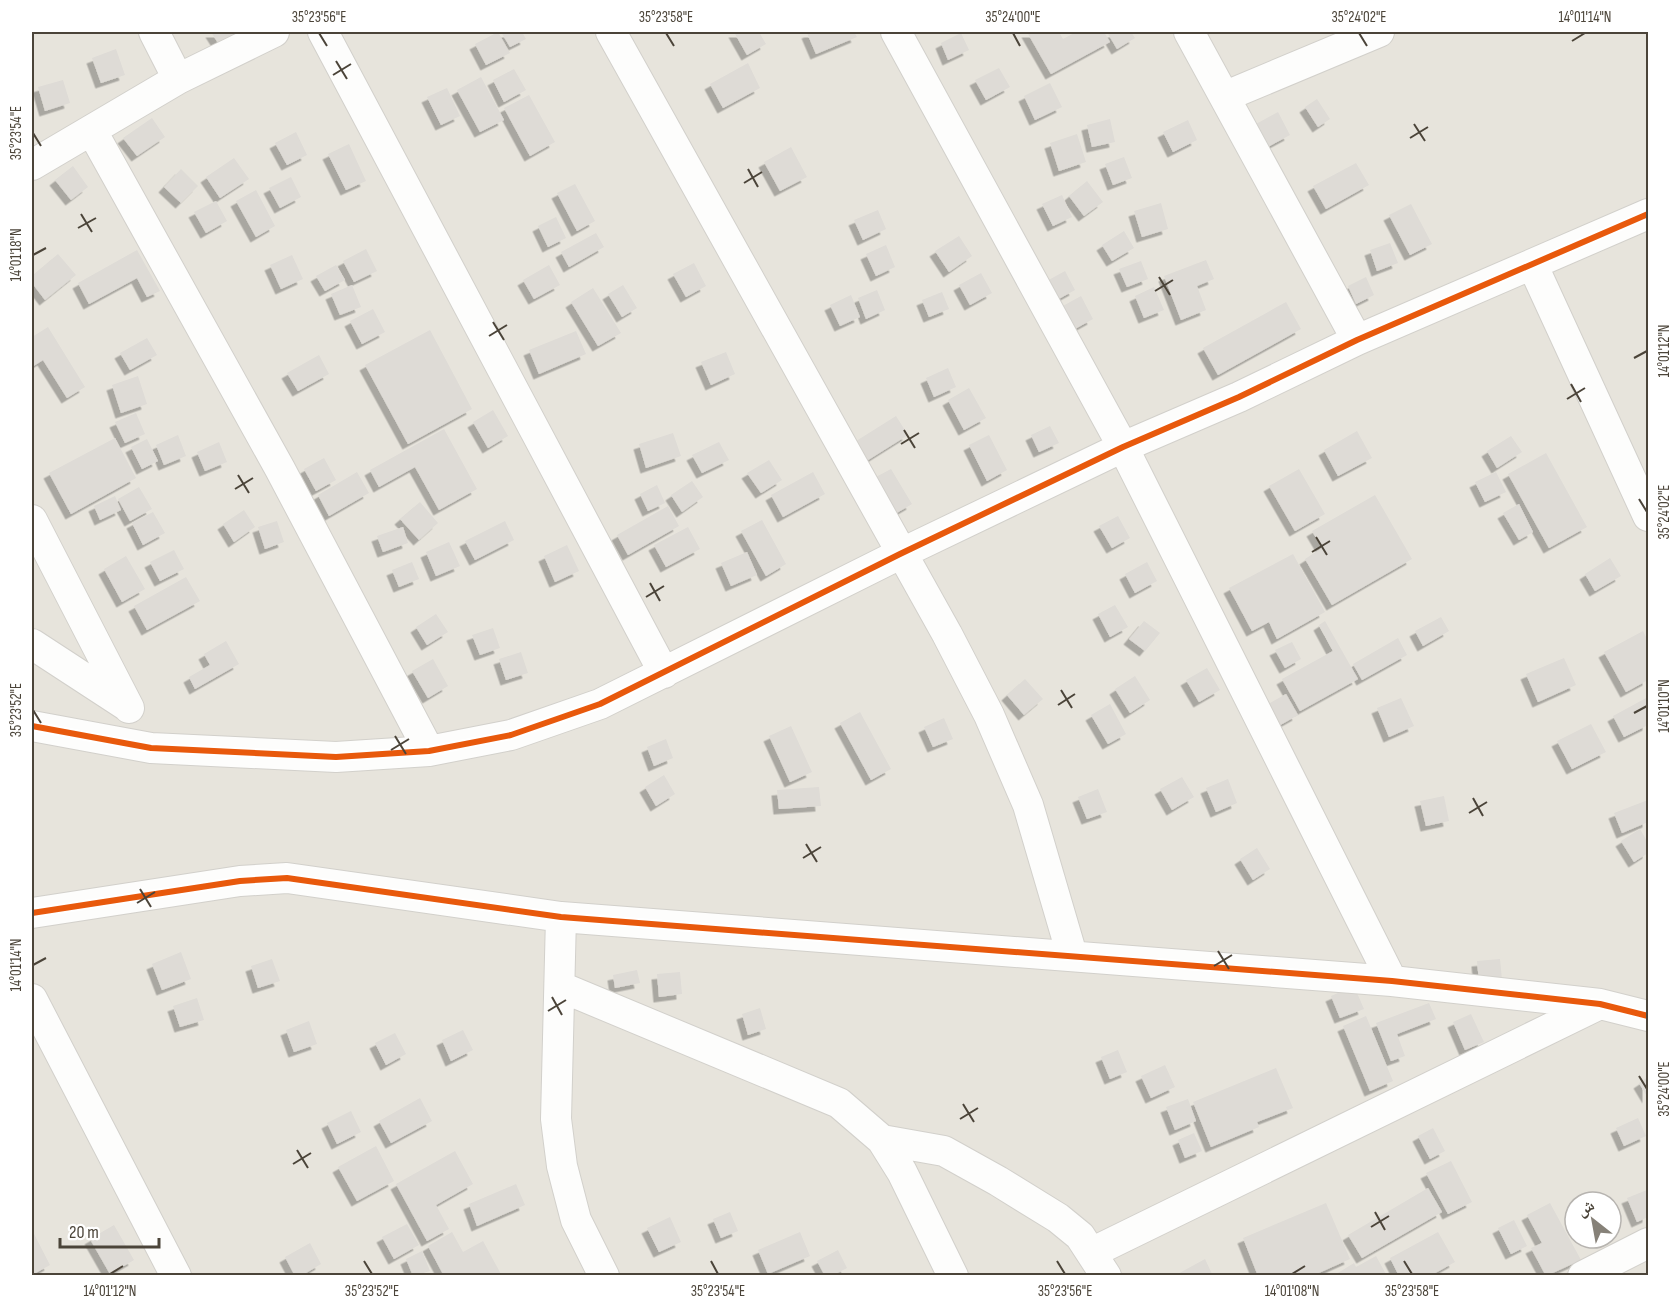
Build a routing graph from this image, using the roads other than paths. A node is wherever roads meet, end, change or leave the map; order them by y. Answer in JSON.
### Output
{"nodes":[{"id":1,"x":154,"y":32,"type":"edge"},
{"id":2,"x":274,"y":32,"type":"edge"},
{"id":3,"x":323,"y":32,"type":"edge"},
{"id":4,"x":611,"y":32,"type":"edge"},
{"id":5,"x":896,"y":32,"type":"edge"},
{"id":6,"x":1189,"y":32,"type":"edge"},
{"id":7,"x":1379,"y":32,"type":"edge"},
{"id":8,"x":178,"y":79,"type":"junction"},
{"id":9,"x":1226,"y":96,"type":"junction"},
{"id":10,"x":92,"y":131,"type":"junction"},
{"id":11,"x":32,"y":165,"type":"edge"},
{"id":12,"x":1648,"y":214,"type":"edge"},
{"id":13,"x":1533,"y":266,"type":"junction"},
{"id":14,"x":1358,"y":340,"type":"junction"},
{"id":15,"x":1123,"y":447,"type":"junction"},
{"id":16,"x":1648,"y":516,"type":"edge"},
{"id":17,"x":32,"y":520,"type":"edge"},
{"id":18,"x":900,"y":554,"type":"junction"},
{"id":19,"x":32,"y":644,"type":"edge"},
{"id":20,"x":664,"y":673,"type":"junction"},
{"id":21,"x":129,"y":708,"type":"junction"},
{"id":22,"x":32,"y":726,"type":"edge"},
{"id":23,"x":151,"y":748,"type":"junction"},
{"id":24,"x":429,"y":751,"type":"junction"},
{"id":25,"x":32,"y":913,"type":"edge"},
{"id":26,"x":561,"y":917,"type":"junction"},
{"id":27,"x":1072,"y":955,"type":"junction"},
{"id":28,"x":1392,"y":981,"type":"junction"},
{"id":29,"x":561,"y":987,"type":"junction"},
{"id":30,"x":32,"y":999,"type":"edge"},
{"id":31,"x":1600,"y":1004,"type":"junction"},
{"id":32,"x":1648,"y":1016,"type":"edge"},
{"id":33,"x":882,"y":1140,"type":"junction"},
{"id":34,"x":1648,"y":1243,"type":"edge"},
{"id":35,"x":1100,"y":1264,"type":"edge"},
{"id":36,"x":176,"y":1275,"type":"edge"},
{"id":37,"x":604,"y":1275,"type":"edge"},
{"id":38,"x":953,"y":1275,"type":"edge"},
{"id":39,"x":1583,"y":1275,"type":"edge"}],
"edges":[{"from":1,"to":8,"type":"street"},
{"from":2,"to":8,"type":"street"},
{"from":3,"to":20,"type":"street"},
{"from":4,"to":18,"type":"street"},
{"from":5,"to":15,"type":"street"},
{"from":6,"to":9,"type":"street"},
{"from":7,"to":9,"type":"street"},
{"from":8,"to":10,"type":"street"},
{"from":9,"to":14,"type":"street"},
{"from":10,"to":11,"type":"street"},
{"from":10,"to":24,"type":"street"},
{"from":12,"to":13,"type":"street"},
{"from":13,"to":14,"type":"street"},
{"from":13,"to":16,"type":"street"},
{"from":14,"to":15,"type":"street"},
{"from":15,"to":18,"type":"street"},
{"from":15,"to":28,"type":"street"},
{"from":17,"to":21,"type":"street"},
{"from":18,"to":20,"type":"street"},
{"from":18,"to":27,"type":"street"},
{"from":19,"to":21,"type":"street"},
{"from":20,"to":24,"type":"street"},
{"from":21,"to":23,"type":"street"},
{"from":22,"to":23,"type":"street"},
{"from":23,"to":24,"type":"street"},
{"from":25,"to":26,"type":"street"},
{"from":26,"to":27,"type":"street"},
{"from":26,"to":29,"type":"street"},
{"from":27,"to":28,"type":"street"},
{"from":28,"to":31,"type":"street"},
{"from":29,"to":33,"type":"street"},
{"from":29,"to":37,"type":"street"},
{"from":30,"to":36,"type":"street"},
{"from":31,"to":32,"type":"street"},
{"from":31,"to":35,"type":"street"},
{"from":33,"to":35,"type":"street"},
{"from":33,"to":38,"type":"street"},
{"from":34,"to":39,"type":"street"}]}
